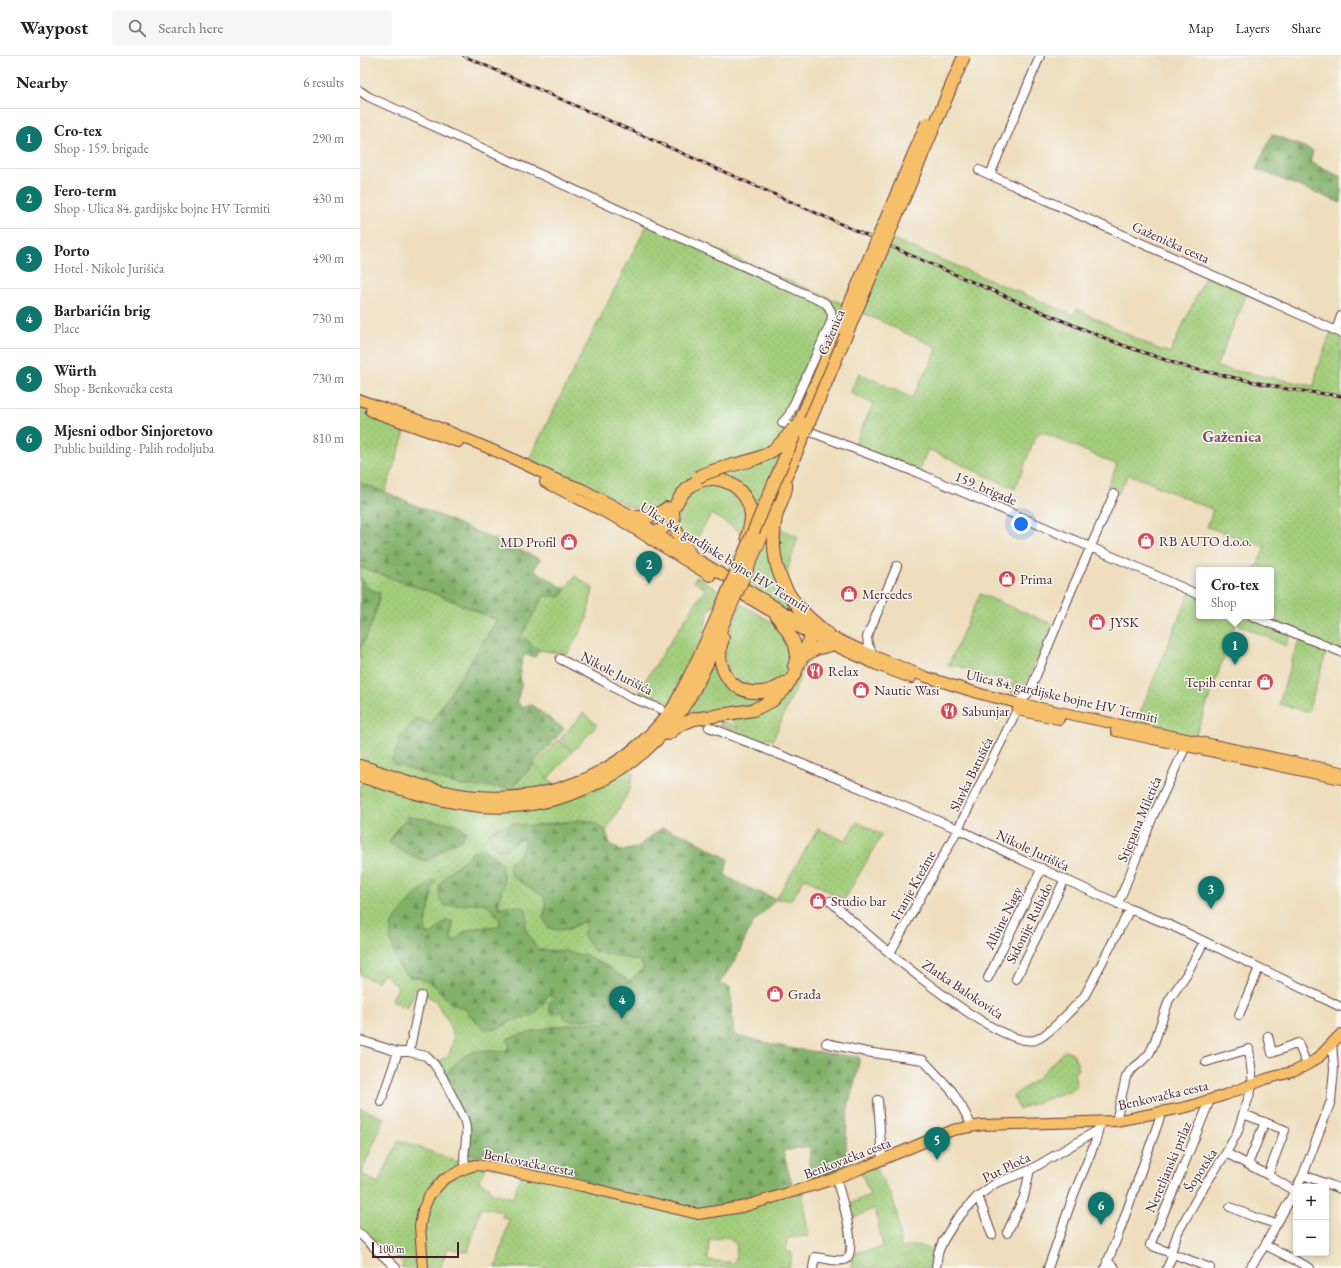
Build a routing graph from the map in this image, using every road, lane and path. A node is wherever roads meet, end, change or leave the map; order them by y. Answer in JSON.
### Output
{"nodes":[{"id":1,"x":955,"y":56,"type":"edge"},
{"id":2,"x":964,"y":56,"type":"edge"},
{"id":3,"x":1040,"y":56,"type":"edge"},
{"id":4,"x":360,"y":90,"type":"edge"},
{"id":5,"x":979,"y":170,"type":"dead end"},
{"id":6,"x":990,"y":175,"type":"junction"},
{"id":7,"x":1341,"y":316,"type":"edge"},
{"id":8,"x":1338,"y":332,"type":"edge"},
{"id":9,"x":360,"y":400,"type":"edge"},
{"id":10,"x":360,"y":407,"type":"edge"},
{"id":11,"x":800,"y":422,"type":"junction"},
{"id":12,"x":699,"y":479,"type":"junction"},
{"id":13,"x":785,"y":479,"type":"junction"},
{"id":14,"x":1114,"y":494,"type":"dead end"},
{"id":15,"x":670,"y":510,"type":"junction"},
{"id":16,"x":633,"y":516,"type":"junction"},
{"id":17,"x":654,"y":536,"type":"junction"},
{"id":18,"x":1091,"y":547,"type":"junction"},
{"id":19,"x":690,"y":554,"type":"junction"},
{"id":20,"x":739,"y":565,"type":"junction"},
{"id":21,"x":898,"y":566,"type":"dead end"},
{"id":22,"x":1196,"y":593,"type":"edge"},
{"id":23,"x":776,"y":615,"type":"junction"},
{"id":24,"x":722,"y":617,"type":"junction"},
{"id":25,"x":1259,"y":619,"type":"edge"},
{"id":26,"x":810,"y":631,"type":"junction"},
{"id":27,"x":868,"y":637,"type":"junction"},
{"id":28,"x":830,"y":640,"type":"junction"},
{"id":29,"x":852,"y":646,"type":"junction"},
{"id":30,"x":1341,"y":652,"type":"edge"},
{"id":31,"x":874,"y":656,"type":"junction"},
{"id":32,"x":802,"y":657,"type":"junction"},
{"id":33,"x":560,"y":659,"type":"dead end"},
{"id":34,"x":1031,"y":688,"type":"junction"},
{"id":35,"x":1017,"y":706,"type":"junction"},
{"id":36,"x":1035,"y":706,"type":"junction"},
{"id":37,"x":662,"y":709,"type":"dead end"},
{"id":38,"x":709,"y":727,"type":"dead end"},
{"id":39,"x":656,"y":740,"type":"junction"},
{"id":40,"x":1186,"y":746,"type":"junction"},
{"id":41,"x":360,"y":766,"type":"edge"},
{"id":42,"x":1341,"y":772,"type":"edge"},
{"id":43,"x":360,"y":776,"type":"edge"},
{"id":44,"x":1341,"y":780,"type":"edge"},
{"id":45,"x":958,"y":829,"type":"junction"},
{"id":46,"x":1042,"y":868,"type":"junction"},
{"id":47,"x":1065,"y":879,"type":"junction"},
{"id":48,"x":830,"y":901,"type":"dead end"},
{"id":49,"x":1118,"y":904,"type":"junction"},
{"id":50,"x":1130,"y":909,"type":"junction"},
{"id":51,"x":1204,"y":942,"type":"junction"},
{"id":52,"x":890,"y":953,"type":"junction"},
{"id":53,"x":1260,"y":968,"type":"junction"},
{"id":54,"x":988,"y":978,"type":"dead end"},
{"id":55,"x":1016,"y":979,"type":"dead end"},
{"id":56,"x":421,"y":996,"type":"dead end"},
{"id":57,"x":1341,"y":1007,"type":"edge"},
{"id":58,"x":1239,"y":1015,"type":"dead end"},
{"id":59,"x":1341,"y":1034,"type":"edge"},
{"id":60,"x":1268,"y":1036,"type":"dead end"},
{"id":61,"x":360,"y":1040,"type":"edge"},
{"id":62,"x":826,"y":1042,"type":"dead end"},
{"id":63,"x":1332,"y":1043,"type":"junction"},
{"id":64,"x":398,"y":1052,"type":"junction"},
{"id":65,"x":409,"y":1052,"type":"junction"},
{"id":66,"x":1206,"y":1062,"type":"dead end"},
{"id":67,"x":1307,"y":1065,"type":"junction"},
{"id":68,"x":1252,"y":1084,"type":"junction"},
{"id":69,"x":878,"y":1100,"type":"dead end"},
{"id":70,"x":1210,"y":1100,"type":"junction"},
{"id":71,"x":381,"y":1102,"type":"dead end"},
{"id":72,"x":1162,"y":1112,"type":"junction"},
{"id":73,"x":1243,"y":1114,"type":"junction"},
{"id":74,"x":1116,"y":1121,"type":"junction"},
{"id":75,"x":1265,"y":1122,"type":"junction"},
{"id":76,"x":972,"y":1126,"type":"junction"},
{"id":77,"x":1099,"y":1126,"type":"junction"},
{"id":78,"x":1226,"y":1153,"type":"junction"},
{"id":79,"x":882,"y":1160,"type":"junction"},
{"id":80,"x":1248,"y":1164,"type":"junction"},
{"id":81,"x":466,"y":1168,"type":"junction"},
{"id":82,"x":1030,"y":1170,"type":"junction"},
{"id":83,"x":1268,"y":1175,"type":"junction"},
{"id":84,"x":1303,"y":1176,"type":"junction"},
{"id":85,"x":836,"y":1178,"type":"junction"},
{"id":86,"x":1299,"y":1184,"type":"edge"},
{"id":87,"x":1293,"y":1188,"type":"edge"},
{"id":88,"x":1341,"y":1188,"type":"edge"},
{"id":89,"x":1293,"y":1194,"type":"edge"},
{"id":90,"x":978,"y":1196,"type":"junction"},
{"id":91,"x":1230,"y":1206,"type":"dead end"},
{"id":92,"x":1276,"y":1224,"type":"junction"},
{"id":93,"x":1007,"y":1233,"type":"dead end"},
{"id":94,"x":360,"y":1234,"type":"edge"},
{"id":95,"x":992,"y":1234,"type":"dead end"},
{"id":96,"x":1265,"y":1245,"type":"junction"},
{"id":97,"x":1171,"y":1254,"type":"junction"},
{"id":98,"x":1106,"y":1265,"type":"edge"},
{"id":99,"x":396,"y":1268,"type":"edge"},
{"id":100,"x":423,"y":1268,"type":"edge"},
{"id":101,"x":813,"y":1268,"type":"edge"},
{"id":102,"x":936,"y":1268,"type":"edge"},
{"id":103,"x":1048,"y":1268,"type":"edge"},
{"id":104,"x":1115,"y":1268,"type":"edge"},
{"id":105,"x":1167,"y":1268,"type":"edge"},
{"id":106,"x":1210,"y":1268,"type":"edge"},
{"id":107,"x":1250,"y":1268,"type":"edge"},
{"id":108,"x":1310,"y":1268,"type":"edge"}],
"edges":[{"from":1,"to":11,"type":"highway","name":"Gaženica","bridge":true},
{"from":2,"to":13,"type":"highway","name":"Gaženica","bridge":true},
{"from":3,"to":6,"type":"street"},
{"from":4,"to":18,"type":"street","name":"159. brigade"},
{"from":5,"to":6,"type":"street","name":"Gaženička cesta"},
{"from":6,"to":8,"type":"street","name":"Gaženička cesta"},
{"from":7,"to":8,"type":"street"},
{"from":9,"to":16,"type":"main road","name":"Ulica 84. gardijske bojne HV Termiti"},
{"from":10,"to":17,"type":"main road","name":"Ulica 84. gardijske bojne HV Termiti"},
{"from":11,"to":12,"type":"highway","bridge":true},
{"from":11,"to":20,"type":"highway","name":"Gaženica","bridge":true},
{"from":12,"to":15,"type":"highway"},
{"from":12,"to":20,"type":"highway"},
{"from":13,"to":24,"type":"highway","name":"Gaženica","bridge":true},
{"from":13,"to":28,"type":"highway"},
{"from":14,"to":18,"type":"street"},
{"from":15,"to":16,"type":"highway"},
{"from":15,"to":17,"type":"highway"},
{"from":15,"to":19,"type":"highway"},
{"from":16,"to":17,"type":"main road","name":"Ulica 84. gardijske bojne HV Termiti"},
{"from":17,"to":19,"type":"main road","name":"Ulica 84. gardijske bojne HV Termiti"},
{"from":17,"to":23,"type":"main road","name":"Ulica 84. gardijske bojne HV Termiti"},
{"from":18,"to":22,"type":"street","name":"159. brigade"},
{"from":18,"to":34,"type":"street"},
{"from":19,"to":26,"type":"main road","name":"Ulica 84. gardijske bojne HV Termiti"},
{"from":20,"to":24,"type":"highway","name":"Gaženica","bridge":true},
{"from":21,"to":27,"type":"street"},
{"from":23,"to":24,"type":"highway"},
{"from":23,"to":26,"type":"main road","name":"Ulica 84. gardijske bojne HV Termiti"},
{"from":24,"to":39,"type":"highway"},
{"from":24,"to":41,"type":"highway"},
{"from":25,"to":30,"type":"street"},
{"from":26,"to":28,"type":"main road","name":"Ulica 84. gardijske bojne HV Termiti"},
{"from":26,"to":32,"type":"highway"},
{"from":27,"to":29,"type":"street"},
{"from":27,"to":31,"type":"street"},
{"from":28,"to":29,"type":"main road","name":"Ulica 84. gardijske bojne HV Termiti"},
{"from":28,"to":32,"type":"highway"},
{"from":28,"to":35,"type":"main road","name":"Ulica 84. gardijske bojne HV Termiti"},
{"from":29,"to":31,"type":"main road","name":"Ulica 84. gardijske bojne HV Termiti"},
{"from":31,"to":35,"type":"main road","name":"Ulica 84. gardijske bojne HV Termiti"},
{"from":32,"to":39,"type":"highway"},
{"from":33,"to":37,"type":"street","name":"Nikole Jurišića"},
{"from":34,"to":35,"type":"street","name":"Slavka Batušića"},
{"from":34,"to":36,"type":"street"},
{"from":35,"to":36,"type":"main road","name":"Ulica 84. gardijske bojne HV Termiti"},
{"from":35,"to":40,"type":"main road","name":"Ulica 84. gardijske bojne HV Termiti"},
{"from":35,"to":45,"type":"street","name":"Slavka Batušića"},
{"from":36,"to":42,"type":"main road","name":"Ulica 84. gardijske bojne HV Termiti"},
{"from":38,"to":45,"type":"street","name":"Nikole Jurišića"},
{"from":39,"to":43,"type":"highway"},
{"from":40,"to":44,"type":"main road","name":"Ulica 84. gardijske bojne HV Termiti"},
{"from":40,"to":49,"type":"street","name":"Stjepana Miletića"},
{"from":45,"to":46,"type":"street","name":"Nikole Jurišića"},
{"from":45,"to":52,"type":"street","name":"Franje Krežme"},
{"from":46,"to":47,"type":"street","name":"Nikole Jurišića"},
{"from":46,"to":54,"type":"street","name":"Albine Nagy"},
{"from":47,"to":49,"type":"street","name":"Nikole Jurišića"},
{"from":47,"to":55,"type":"street","name":"Sidonije Rubido"},
{"from":48,"to":52,"type":"street","name":"Zlatka Balokovića"},
{"from":49,"to":50,"type":"street","name":"Nikole Jurišića"},
{"from":50,"to":51,"type":"street","name":"Nikole Jurišića"},
{"from":50,"to":52,"type":"street","name":"Zlatka Balokovića"},
{"from":51,"to":53,"type":"street","name":"Nikole Jurišića"},
{"from":51,"to":74,"type":"street"},
{"from":53,"to":57,"type":"street","name":"Nikole Jurišića"},
{"from":53,"to":58,"type":"street"},
{"from":56,"to":65,"type":"street"},
{"from":59,"to":63,"type":"main road","name":"Benkovačka cesta"},
{"from":60,"to":67,"type":"street"},
{"from":61,"to":64,"type":"street"},
{"from":62,"to":76,"type":"street"},
{"from":63,"to":67,"type":"main road","name":"Benkovačka cesta"},
{"from":63,"to":84,"type":"street"},
{"from":64,"to":65,"type":"street"},
{"from":64,"to":71,"type":"street"},
{"from":65,"to":81,"type":"street"},
{"from":66,"to":68,"type":"street"},
{"from":67,"to":68,"type":"main road","name":"Benkovačka cesta"},
{"from":68,"to":70,"type":"main road","name":"Benkovačka cesta"},
{"from":68,"to":73,"type":"street","name":"Šopotska"},
{"from":69,"to":79,"type":"street"},
{"from":70,"to":72,"type":"main road","name":"Benkovačka cesta"},
{"from":70,"to":97,"type":"street","name":"Neretljanski prilaz"},
{"from":72,"to":74,"type":"main road","name":"Benkovačka cesta"},
{"from":72,"to":98,"type":"street"},
{"from":73,"to":75,"type":"street"},
{"from":73,"to":78,"type":"street","name":"Šopotska"},
{"from":74,"to":77,"type":"main road","name":"Benkovačka cesta"},
{"from":75,"to":80,"type":"street"},
{"from":75,"to":83,"type":"street"},
{"from":76,"to":77,"type":"main road","name":"Benkovačka cesta"},
{"from":76,"to":79,"type":"main road","name":"Benkovačka cesta"},
{"from":77,"to":82,"type":"street","name":"Put Ploča"},
{"from":77,"to":103,"type":"street"},
{"from":78,"to":80,"type":"street"},
{"from":78,"to":97,"type":"street","name":"Šopotska"},
{"from":79,"to":85,"type":"main road","name":"Benkovačka cesta"},
{"from":80,"to":83,"type":"street"},
{"from":81,"to":85,"type":"main road","name":"Benkovačka cesta"},
{"from":81,"to":100,"type":"main road","name":"Benkovačka cesta"},
{"from":82,"to":90,"type":"street","name":"Put Ploča"},
{"from":82,"to":93,"type":"street"},
{"from":83,"to":87,"type":"street"},
{"from":84,"to":86,"type":"street"},
{"from":84,"to":88,"type":"street"},
{"from":85,"to":101,"type":"street"},
{"from":89,"to":92,"type":"street"},
{"from":90,"to":95,"type":"street"},
{"from":90,"to":102,"type":"street","name":"Put Ploča"},
{"from":91,"to":92,"type":"street"},
{"from":92,"to":96,"type":"street"},
{"from":94,"to":99,"type":"street"},
{"from":96,"to":107,"type":"street"},
{"from":96,"to":108,"type":"street"},
{"from":97,"to":105,"type":"street","name":"Šopotska"},
{"from":97,"to":106,"type":"street"},
{"from":98,"to":104,"type":"street"}]}
